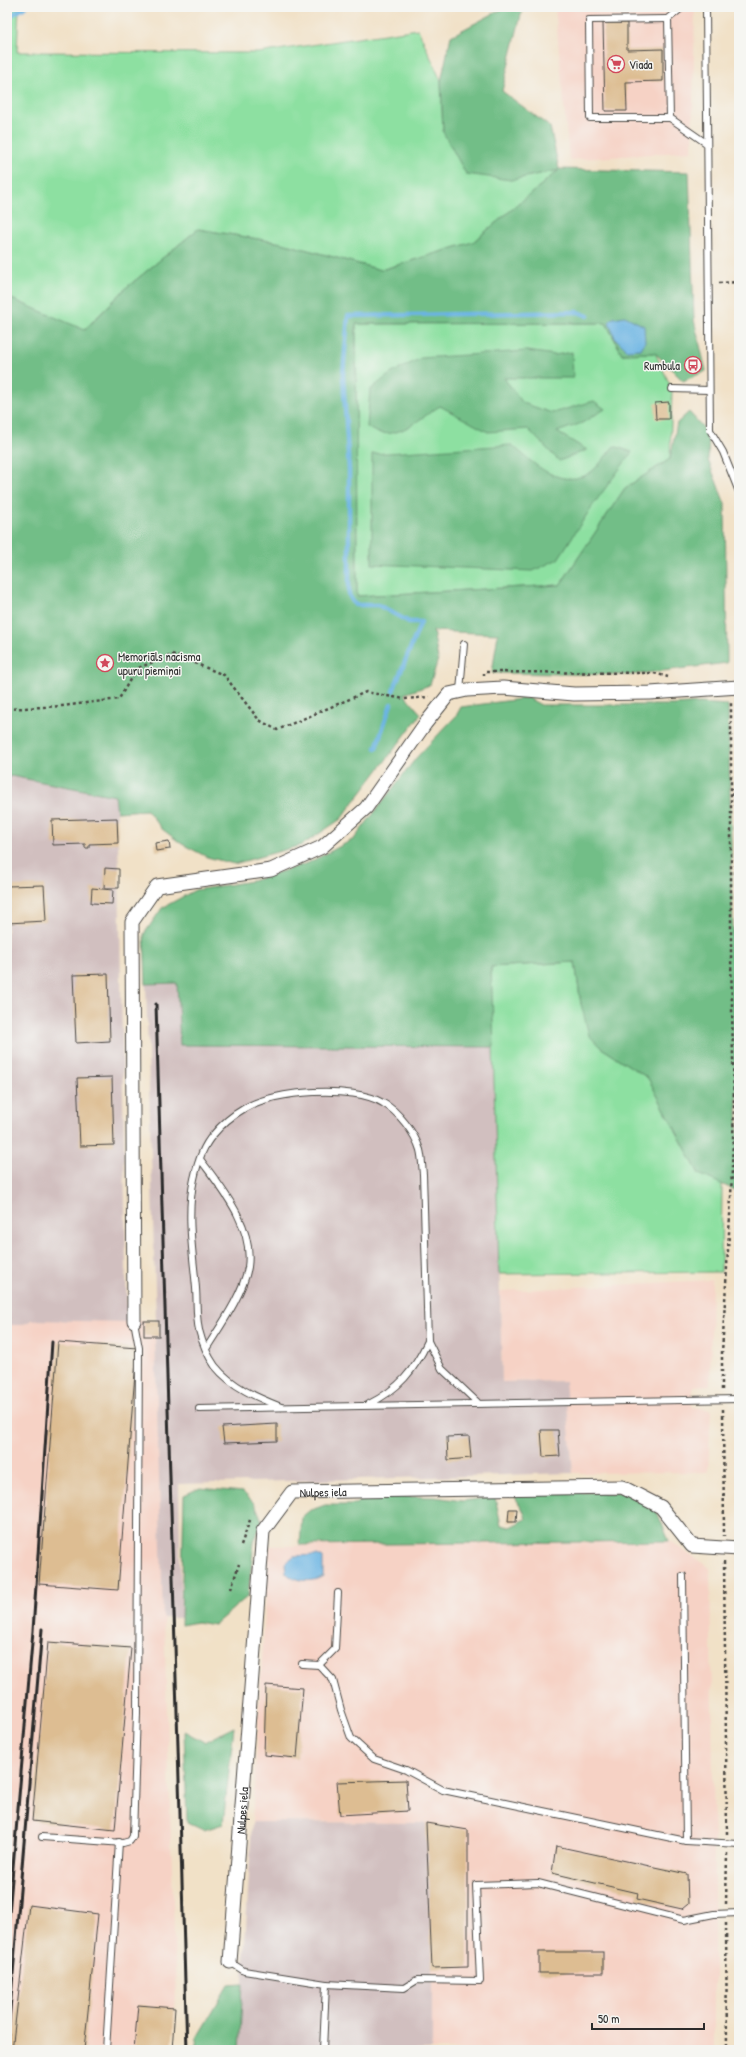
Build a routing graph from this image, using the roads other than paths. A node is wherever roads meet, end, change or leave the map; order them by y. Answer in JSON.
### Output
{"nodes":[{"id":1,"x":683,"y":7,"type":"edge"},
{"id":2,"x":706,"y":7,"type":"edge"},
{"id":3,"x":668,"y":19,"type":"junction"},
{"id":4,"x":670,"y":118,"type":"junction"},
{"id":5,"x":706,"y":143,"type":"junction"},
{"id":6,"x":672,"y":389,"type":"dead end"},
{"id":7,"x":710,"y":390,"type":"junction"},
{"id":8,"x":739,"y":492,"type":"edge"},
{"id":9,"x":464,"y":644,"type":"dead end"},
{"id":10,"x":735,"y":687,"type":"edge"},
{"id":11,"x":454,"y":693,"type":"junction"},
{"id":12,"x":200,"y":1159,"type":"junction"},
{"id":13,"x":134,"y":1321,"type":"joint"},
{"id":14,"x":428,"y":1341,"type":"junction"},
{"id":15,"x":206,"y":1349,"type":"junction"},
{"id":16,"x":739,"y":1399,"type":"edge"},
{"id":17,"x":477,"y":1402,"type":"junction"},
{"id":18,"x":368,"y":1405,"type":"junction"},
{"id":19,"x":281,"y":1407,"type":"junction"},
{"id":20,"x":199,"y":1409,"type":"dead end"},
{"id":21,"x":739,"y":1549,"type":"edge"},
{"id":22,"x":682,"y":1576,"type":"dead end"},
{"id":23,"x":338,"y":1592,"type":"dead end"},
{"id":24,"x":302,"y":1664,"type":"dead end"},
{"id":25,"x":319,"y":1666,"type":"junction"},
{"id":26,"x":42,"y":1837,"type":"dead end"},
{"id":27,"x":686,"y":1841,"type":"junction"},
{"id":28,"x":119,"y":1842,"type":"junction"},
{"id":29,"x":739,"y":1844,"type":"edge"},
{"id":30,"x":739,"y":1913,"type":"edge"},
{"id":31,"x":230,"y":1962,"type":"joint"},
{"id":32,"x":326,"y":1984,"type":"junction"},
{"id":33,"x":106,"y":2050,"type":"edge"},
{"id":34,"x":323,"y":2050,"type":"edge"}],
"edges":[{"from":1,"to":3,"type":"lane"},
{"from":2,"to":5,"type":"lane"},
{"from":3,"to":4,"type":"lane"},
{"from":3,"to":4,"type":"lane"},
{"from":4,"to":5,"type":"lane"},
{"from":5,"to":7,"type":"lane"},
{"from":6,"to":7,"type":"lane"},
{"from":7,"to":8,"type":"lane"},
{"from":9,"to":11,"type":"lane"},
{"from":10,"to":11,"type":"street"},
{"from":11,"to":13,"type":"street"},
{"from":12,"to":14,"type":"lane"},
{"from":12,"to":15,"type":"lane"},
{"from":12,"to":15,"type":"lane"},
{"from":13,"to":28,"type":"lane"},
{"from":14,"to":17,"type":"lane"},
{"from":14,"to":18,"type":"lane"},
{"from":15,"to":19,"type":"lane"},
{"from":16,"to":17,"type":"lane"},
{"from":17,"to":18,"type":"lane"},
{"from":18,"to":19,"type":"lane"},
{"from":19,"to":20,"type":"lane"},
{"from":21,"to":31,"type":"street","name":"Nulpes iela"},
{"from":22,"to":27,"type":"lane"},
{"from":23,"to":25,"type":"lane"},
{"from":24,"to":25,"type":"lane"},
{"from":25,"to":27,"type":"lane"},
{"from":26,"to":28,"type":"lane"},
{"from":27,"to":29,"type":"lane"},
{"from":28,"to":33,"type":"lane"},
{"from":30,"to":32,"type":"lane"},
{"from":31,"to":32,"type":"lane"},
{"from":32,"to":34,"type":"lane"}]}
